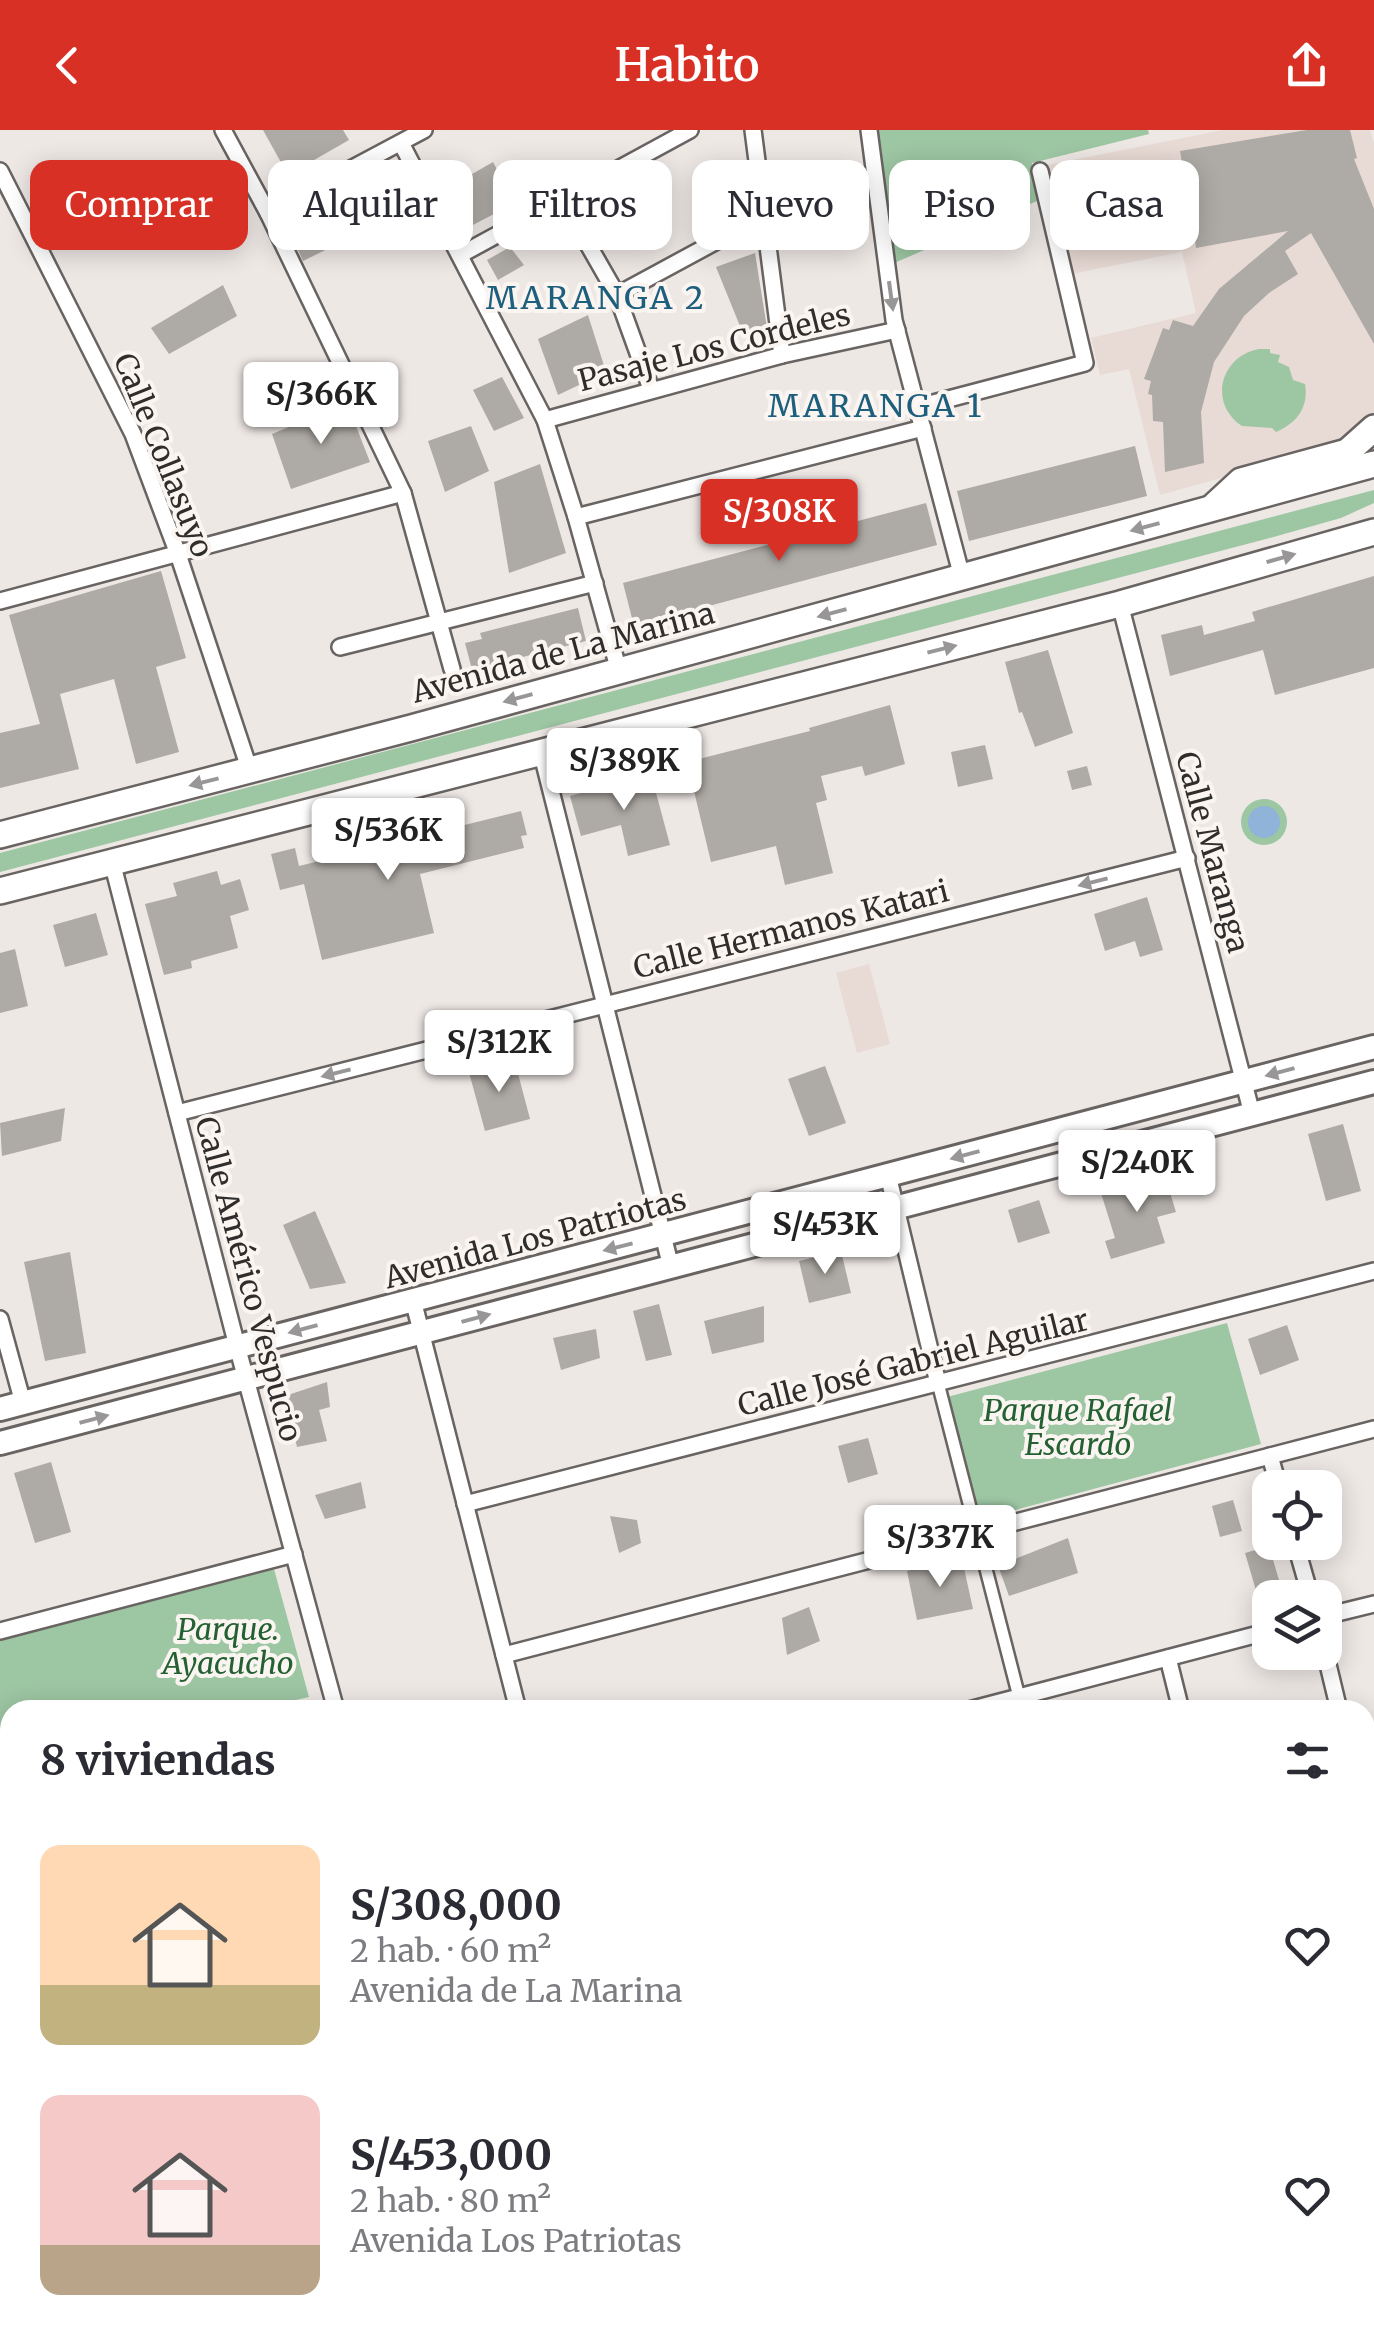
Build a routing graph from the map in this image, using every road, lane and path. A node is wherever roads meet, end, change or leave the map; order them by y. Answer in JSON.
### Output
{"nodes":[{"id":1,"x":223,"y":130,"type":"edge"},
{"id":2,"x":424,"y":130,"type":"edge"},
{"id":3,"x":690,"y":130,"type":"edge"},
{"id":4,"x":753,"y":130,"type":"edge"},
{"id":5,"x":869,"y":130,"type":"edge"},
{"id":6,"x":401,"y":143,"type":"junction"},
{"id":7,"x":369,"y":160,"type":"edge"},
{"id":8,"x":635,"y":160,"type":"edge"},
{"id":9,"x":757,"y":160,"type":"edge"},
{"id":10,"x":1040,"y":171,"type":"dead end"},
{"id":11,"x":0,"y":172,"type":"edge"},
{"id":12,"x":268,"y":214,"type":"edge"},
{"id":13,"x":493,"y":237,"type":"edge"},
{"id":14,"x":285,"y":250,"type":"edge"},
{"id":15,"x":591,"y":250,"type":"edge"},
{"id":16,"x":702,"y":250,"type":"edge"},
{"id":17,"x":768,"y":250,"type":"edge"},
{"id":18,"x":460,"y":255,"type":"junction"},
{"id":19,"x":617,"y":296,"type":"junction"},
{"id":20,"x":896,"y":330,"type":"junction"},
{"id":21,"x":782,"y":354,"type":"junction"},
{"id":22,"x":652,"y":389,"type":"junction"},
{"id":23,"x":918,"y":407,"type":"junction"},
{"id":24,"x":545,"y":420,"type":"junction"},
{"id":25,"x":923,"y":428,"type":"junction"},
{"id":26,"x":1374,"y":428,"type":"edge"},
{"id":27,"x":1347,"y":452,"type":"junction"},
{"id":28,"x":1374,"y":464,"type":"edge"},
{"id":29,"x":1318,"y":479,"type":"junction"},
{"id":30,"x":403,"y":493,"type":"junction"},
{"id":31,"x":1212,"y":508,"type":"junction"},
{"id":32,"x":576,"y":517,"type":"junction"},
{"id":33,"x":1374,"y":532,"type":"edge"},
{"id":34,"x":178,"y":554,"type":"junction"},
{"id":35,"x":962,"y":577,"type":"junction"},
{"id":36,"x":595,"y":582,"type":"junction"},
{"id":37,"x":0,"y":601,"type":"edge"},
{"id":38,"x":1120,"y":604,"type":"junction"},
{"id":39,"x":440,"y":622,"type":"junction"},
{"id":40,"x":340,"y":646,"type":"dead end"},
{"id":41,"x":452,"y":668,"type":"dead end"},
{"id":42,"x":619,"y":671,"type":"junction"},
{"id":43,"x":541,"y":751,"type":"junction"},
{"id":44,"x":250,"y":771,"type":"junction"},
{"id":45,"x":0,"y":835,"type":"edge"},
{"id":46,"x":1187,"y":858,"type":"junction"},
{"id":47,"x":112,"y":862,"type":"junction"},
{"id":48,"x":0,"y":890,"type":"edge"},
{"id":49,"x":604,"y":1005,"type":"junction"},
{"id":50,"x":1374,"y":1047,"type":"edge"},
{"id":51,"x":1244,"y":1081,"type":"junction"},
{"id":52,"x":1374,"y":1082,"type":"edge"},
{"id":53,"x":177,"y":1113,"type":"junction"},
{"id":54,"x":1252,"y":1114,"type":"junction"},
{"id":55,"x":888,"y":1175,"type":"junction"},
{"id":56,"x":896,"y":1208,"type":"junction"},
{"id":57,"x":663,"y":1236,"type":"junction"},
{"id":58,"x":671,"y":1267,"type":"junction"},
{"id":59,"x":1374,"y":1271,"type":"edge"},
{"id":60,"x":413,"y":1300,"type":"junction"},
{"id":61,"x":0,"y":1318,"type":"edge"},
{"id":62,"x":422,"y":1333,"type":"junction"},
{"id":63,"x":238,"y":1346,"type":"junction"},
{"id":64,"x":246,"y":1379,"type":"junction"},
{"id":65,"x":938,"y":1383,"type":"junction"},
{"id":66,"x":23,"y":1402,"type":"junction"},
{"id":67,"x":0,"y":1409,"type":"edge"},
{"id":68,"x":1374,"y":1429,"type":"edge"},
{"id":69,"x":0,"y":1443,"type":"edge"},
{"id":70,"x":1270,"y":1456,"type":"junction"},
{"id":71,"x":1274,"y":1470,"type":"edge"},
{"id":72,"x":465,"y":1504,"type":"junction"},
{"id":73,"x":976,"y":1532,"type":"junction"},
{"id":74,"x":294,"y":1554,"type":"junction"},
{"id":75,"x":1374,"y":1604,"type":"edge"},
{"id":76,"x":1342,"y":1612,"type":"edge"},
{"id":77,"x":0,"y":1631,"type":"edge"},
{"id":78,"x":1252,"y":1636,"type":"edge"},
{"id":79,"x":504,"y":1655,"type":"junction"},
{"id":80,"x":1168,"y":1658,"type":"junction"},
{"id":81,"x":1330,"y":1670,"type":"edge"},
{"id":82,"x":333,"y":1700,"type":"edge"},
{"id":83,"x":515,"y":1700,"type":"edge"},
{"id":84,"x":1019,"y":1700,"type":"edge"},
{"id":85,"x":1033,"y":1700,"type":"edge"},
{"id":86,"x":1178,"y":1700,"type":"edge"},
{"id":87,"x":1337,"y":1700,"type":"edge"}],
"edges":[{"from":1,"to":12,"type":"street"},
{"from":2,"to":6,"type":"street"},
{"from":3,"to":8,"type":"street"},
{"from":4,"to":9,"type":"street"},
{"from":5,"to":20,"type":"street","one_way":true},
{"from":6,"to":7,"type":"street"},
{"from":6,"to":18,"type":"street"},
{"from":10,"to":23,"type":"street"},
{"from":11,"to":34,"type":"street","name":"Calle Collasuyo"},
{"from":13,"to":18,"type":"street"},
{"from":14,"to":30,"type":"street"},
{"from":15,"to":19,"type":"street"},
{"from":16,"to":19,"type":"street"},
{"from":17,"to":21,"type":"street"},
{"from":18,"to":24,"type":"street"},
{"from":19,"to":22,"type":"street"},
{"from":20,"to":21,"type":"street","name":"Pasaje Los Cordeles"},
{"from":20,"to":23,"type":"street"},
{"from":21,"to":22,"type":"street","name":"Pasaje Los Cordeles"},
{"from":22,"to":24,"type":"street","name":"Pasaje Los Cordeles"},
{"from":23,"to":25,"type":"street"},
{"from":24,"to":32,"type":"street"},
{"from":25,"to":32,"type":"street"},
{"from":25,"to":35,"type":"street"},
{"from":26,"to":27,"type":"main road"},
{"from":27,"to":29,"type":"main road"},
{"from":27,"to":31,"type":"main road"},
{"from":28,"to":29,"type":"main road","name":"Avenida de La Marina"},
{"from":29,"to":31,"type":"main road","name":"Avenida de La Marina"},
{"from":30,"to":34,"type":"street"},
{"from":30,"to":39,"type":"street"},
{"from":31,"to":35,"type":"main road","name":"Avenida de La Marina","one_way":true},
{"from":32,"to":36,"type":"street"},
{"from":38,"to":33,"type":"main road","one_way":true},
{"from":34,"to":37,"type":"street"},
{"from":34,"to":44,"type":"street","name":"Calle Collasuyo"},
{"from":35,"to":42,"type":"main road","name":"Avenida de La Marina","one_way":true},
{"from":36,"to":39,"type":"street"},
{"from":36,"to":42,"type":"street"},
{"from":43,"to":38,"type":"main road","one_way":true},
{"from":38,"to":46,"type":"street","name":"Calle Maranga"},
{"from":39,"to":40,"type":"street"},
{"from":39,"to":41,"type":"street"},
{"from":42,"to":44,"type":"main road","name":"Avenida de La Marina","one_way":true},
{"from":43,"to":47,"type":"main road"},
{"from":43,"to":49,"type":"street"},
{"from":44,"to":45,"type":"main road","name":"Avenida de La Marina","one_way":true},
{"from":46,"to":49,"type":"street","name":"Calle Hermanos Katari","one_way":true},
{"from":46,"to":51,"type":"street","name":"Calle Maranga"},
{"from":47,"to":48,"type":"main road"},
{"from":47,"to":53,"type":"street","name":"Calle Américo Vespucio"},
{"from":49,"to":53,"type":"street","name":"Calle Hermanos Katari","one_way":true},
{"from":49,"to":57,"type":"street"},
{"from":50,"to":51,"type":"main road","name":"Avenida Los Patriotas","one_way":true},
{"from":51,"to":54,"type":"street","name":"Calle Maranga"},
{"from":51,"to":55,"type":"main road","name":"Avenida Los Patriotas","one_way":true},
{"from":52,"to":54,"type":"main road","name":"Avenida Los Patriotas"},
{"from":53,"to":63,"type":"street","name":"Calle Américo Vespucio"},
{"from":54,"to":56,"type":"main road","name":"Avenida Los Patriotas"},
{"from":55,"to":56,"type":"street"},
{"from":55,"to":57,"type":"main road","name":"Avenida Los Patriotas"},
{"from":56,"to":58,"type":"main road","name":"Avenida Los Patriotas"},
{"from":56,"to":65,"type":"street"},
{"from":57,"to":58,"type":"street"},
{"from":57,"to":60,"type":"main road","name":"Avenida Los Patriotas","one_way":true},
{"from":62,"to":58,"type":"main road","name":"Avenida Los Patriotas","one_way":true},
{"from":59,"to":65,"type":"street","name":"Calle José Gabriel Aguilar"},
{"from":60,"to":62,"type":"street"},
{"from":60,"to":63,"type":"main road","name":"Avenida Los Patriotas","one_way":true},
{"from":61,"to":66,"type":"street"},
{"from":62,"to":64,"type":"main road","name":"Avenida Los Patriotas"},
{"from":62,"to":72,"type":"street"},
{"from":63,"to":64,"type":"street","name":"Calle Américo Vespucio"},
{"from":63,"to":66,"type":"main road","name":"Avenida Los Patriotas"},
{"from":69,"to":64,"type":"main road","name":"Avenida Los Patriotas","one_way":true},
{"from":64,"to":74,"type":"street","name":"Calle Américo Vespucio"},
{"from":65,"to":72,"type":"street","name":"Calle José Gabriel Aguilar"},
{"from":65,"to":73,"type":"street"},
{"from":66,"to":67,"type":"main road","name":"Avenida Los Patriotas"},
{"from":68,"to":70,"type":"street"},
{"from":70,"to":71,"type":"street"},
{"from":70,"to":73,"type":"street"},
{"from":72,"to":79,"type":"street"},
{"from":73,"to":79,"type":"street"},
{"from":73,"to":84,"type":"street"},
{"from":74,"to":77,"type":"street"},
{"from":74,"to":82,"type":"street","name":"Calle Américo Vespucio"},
{"from":75,"to":76,"type":"street"},
{"from":78,"to":80,"type":"street"},
{"from":79,"to":83,"type":"street"},
{"from":80,"to":85,"type":"street"},
{"from":80,"to":86,"type":"street"},
{"from":81,"to":87,"type":"street"}]}
